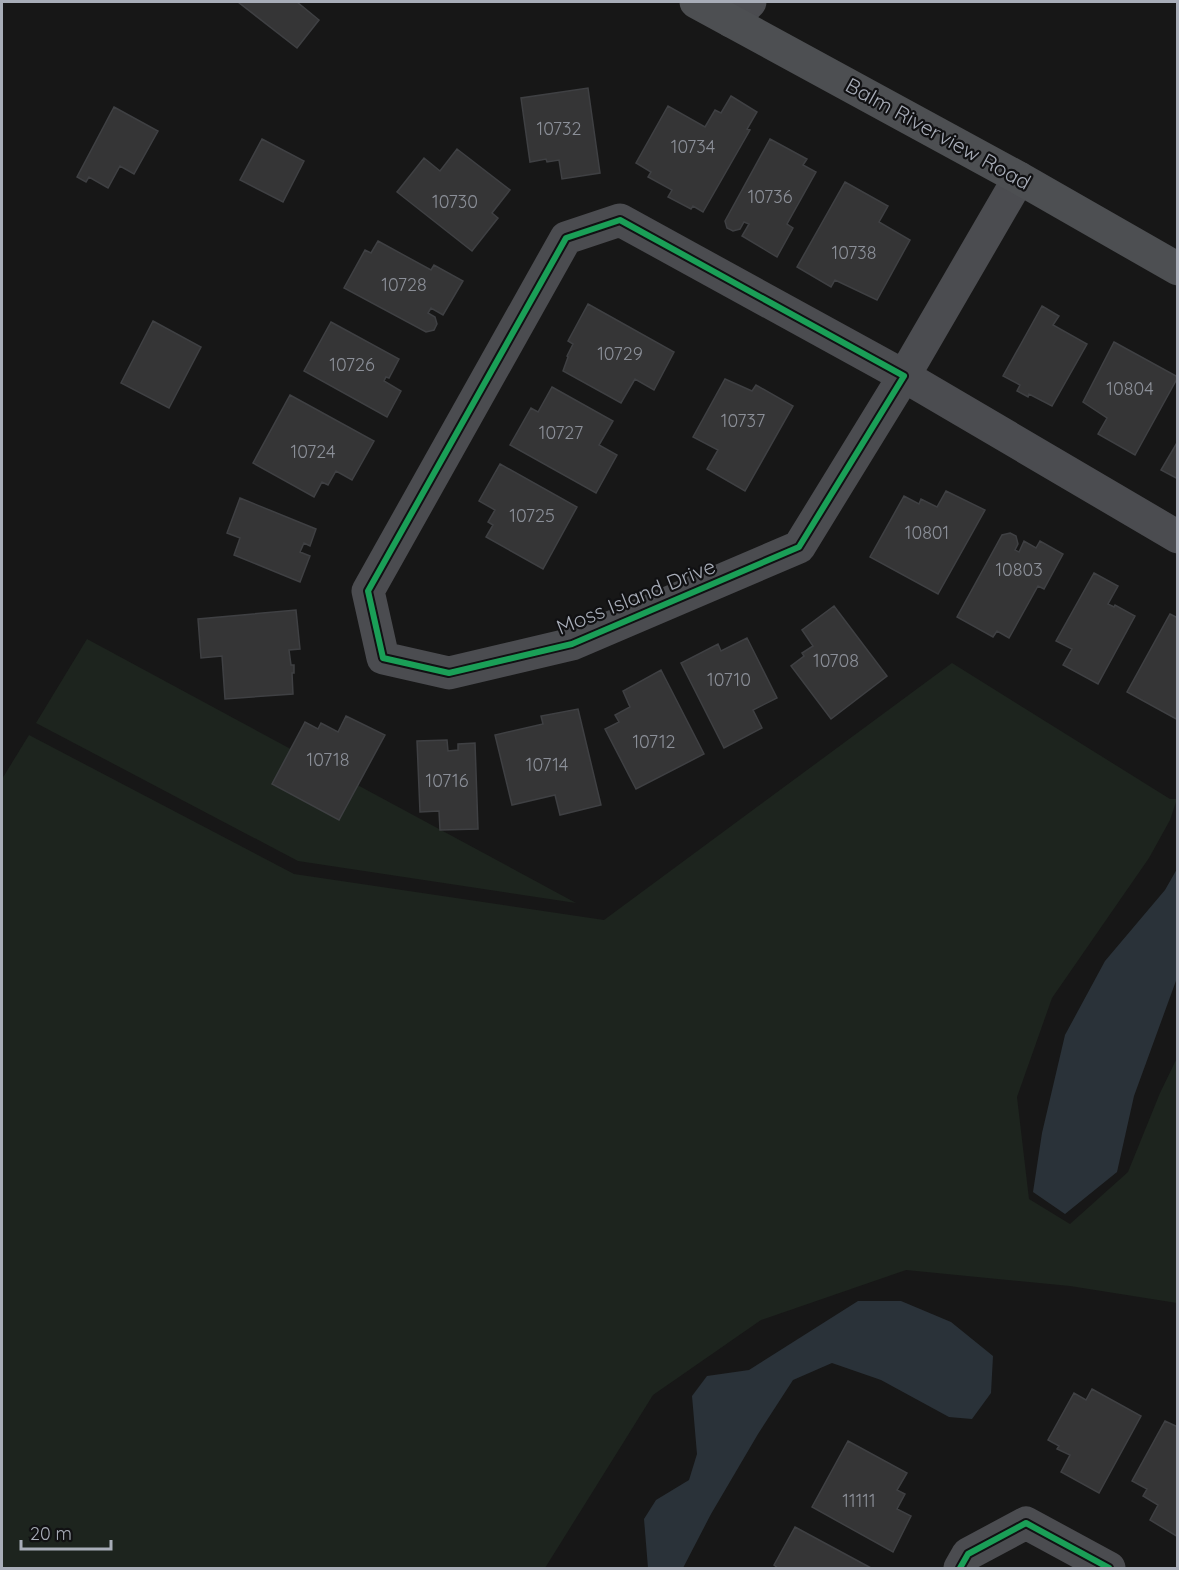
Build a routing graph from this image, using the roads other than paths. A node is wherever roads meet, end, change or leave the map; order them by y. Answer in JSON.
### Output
{"nodes":[{"id":1,"x":696,"y":2,"type":"edge"},
{"id":2,"x":738,"y":8,"type":"edge"},
{"id":3,"x":1019,"y":178,"type":"junction"},
{"id":4,"x":1178,"y":269,"type":"edge"},
{"id":5,"x":904,"y":376,"type":"junction"},
{"id":6,"x":1178,"y":537,"type":"edge"},
{"id":7,"x":960,"y":1569,"type":"edge"},
{"id":8,"x":1109,"y":1569,"type":"edge"}],
"edges":[{"from":1,"to":2,"type":"main road","name":"Balm Riverview Road"},
{"from":2,"to":3,"type":"main road","name":"Balm Riverview Road"},
{"from":3,"to":4,"type":"main road","name":"Balm Riverview Road"},
{"from":3,"to":5,"type":"street","name":"Moss Island Drive"},
{"from":5,"to":5,"type":"street","name":"Moss Island Drive"},
{"from":5,"to":6,"type":"street","name":"Moss Island Drive"},
{"from":7,"to":8,"type":"street"}]}
